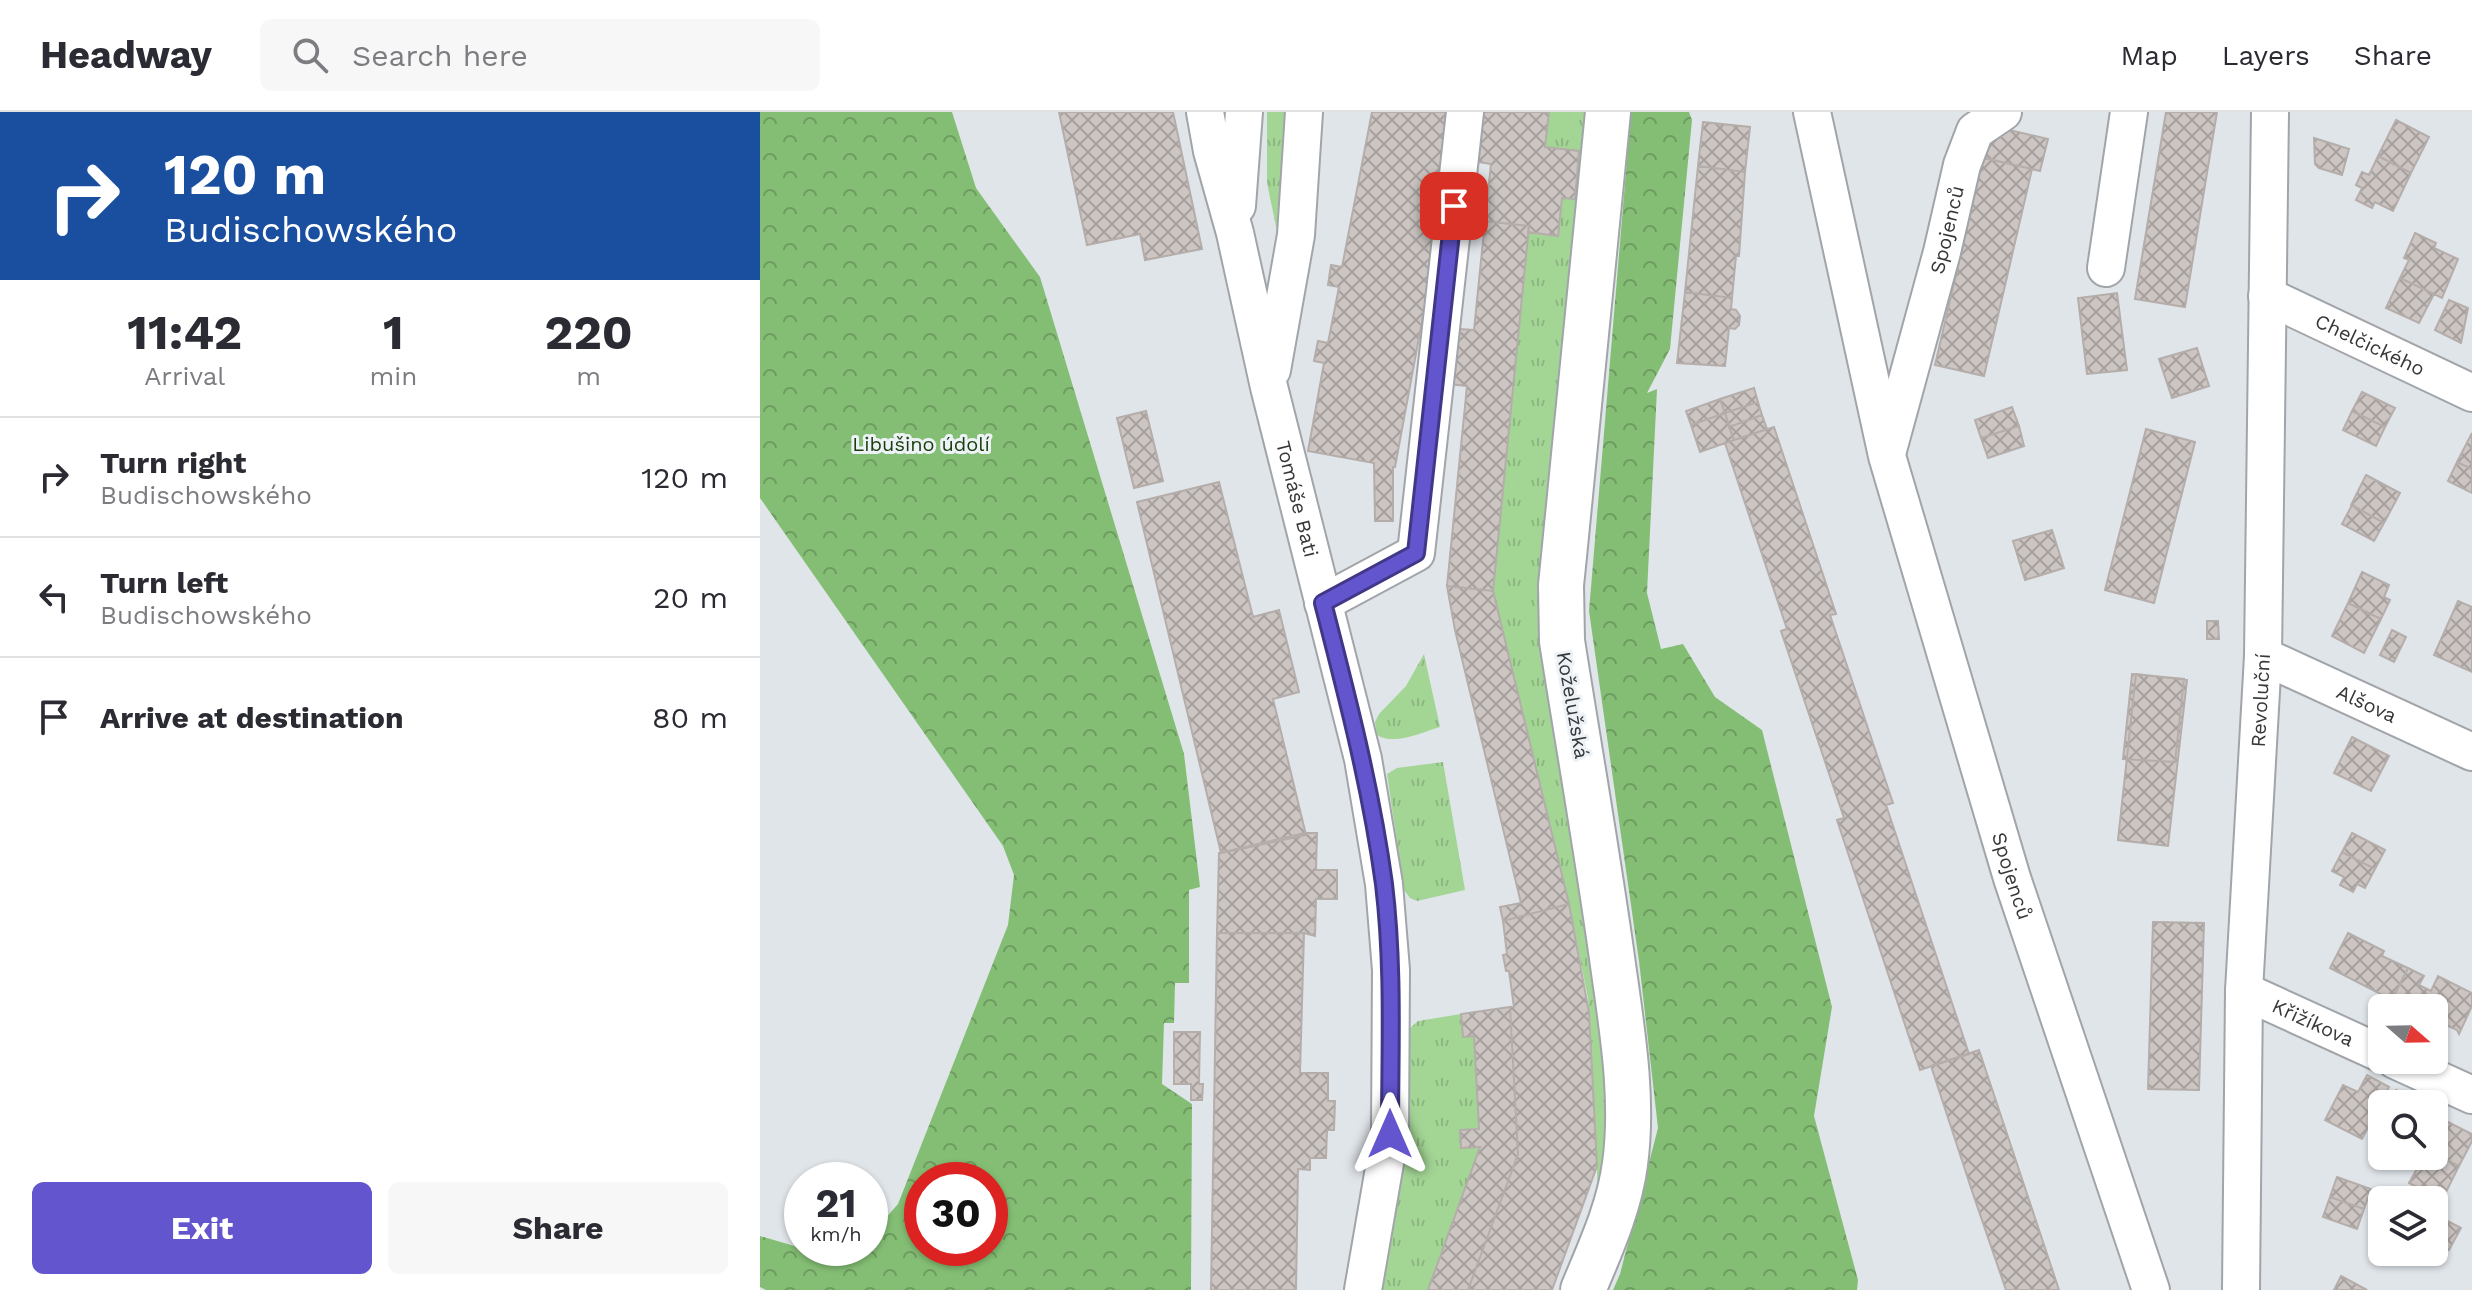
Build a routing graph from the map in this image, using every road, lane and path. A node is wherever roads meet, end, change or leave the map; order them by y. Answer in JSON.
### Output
{"nodes":[{"id":1,"x":1205,"y":112,"type":"edge"},
{"id":2,"x":1244,"y":112,"type":"edge"},
{"id":3,"x":1304,"y":112,"type":"edge"},
{"id":4,"x":1465,"y":112,"type":"edge"},
{"id":5,"x":1608,"y":112,"type":"edge"},
{"id":6,"x":1812,"y":112,"type":"edge"},
{"id":7,"x":2003,"y":112,"type":"edge"},
{"id":8,"x":2129,"y":112,"type":"edge"},
{"id":9,"x":2270,"y":112,"type":"edge"},
{"id":10,"x":1235,"y":233,"type":"junction"},
{"id":11,"x":2106,"y":268,"type":"dead end"},
{"id":12,"x":2267,"y":296,"type":"junction"},
{"id":13,"x":1269,"y":387,"type":"junction"},
{"id":14,"x":2472,"y":393,"type":"edge"},
{"id":15,"x":1887,"y":456,"type":"junction"},
{"id":16,"x":1323,"y":603,"type":"junction"},
{"id":17,"x":2263,"y":656,"type":"junction"},
{"id":18,"x":2472,"y":752,"type":"edge"},
{"id":19,"x":2244,"y":991,"type":"junction"},
{"id":20,"x":2368,"y":1048,"type":"edge"},
{"id":21,"x":2426,"y":1074,"type":"edge"},
{"id":22,"x":2472,"y":1095,"type":"edge"},
{"id":23,"x":1363,"y":1290,"type":"edge"},
{"id":24,"x":1583,"y":1290,"type":"edge"},
{"id":25,"x":2151,"y":1290,"type":"edge"},
{"id":26,"x":2241,"y":1290,"type":"edge"}],
"edges":[{"from":1,"to":10,"type":"street","name":"Tomáše Bati"},
{"from":2,"to":10,"type":"street","name":"Tomáše Bati"},
{"from":3,"to":13,"type":"street"},
{"from":4,"to":16,"type":"street"},
{"from":5,"to":24,"type":"main road","name":"Koželužská"},
{"from":6,"to":15,"type":"street","name":"Spojenců"},
{"from":7,"to":15,"type":"street","name":"Spojenců"},
{"from":8,"to":11,"type":"street"},
{"from":9,"to":12,"type":"street","name":"Revoluční"},
{"from":10,"to":13,"type":"street","name":"Tomáše Bati"},
{"from":12,"to":14,"type":"street","name":"Chelčického"},
{"from":12,"to":17,"type":"street","name":"Revoluční"},
{"from":13,"to":16,"type":"street","name":"Tomáše Bati"},
{"from":15,"to":25,"type":"street","name":"Spojenců"},
{"from":16,"to":23,"type":"street","name":"Tomáše Bati"},
{"from":17,"to":18,"type":"street","name":"Alšova"},
{"from":17,"to":19,"type":"street","name":"Revoluční"},
{"from":19,"to":20,"type":"street","name":"Křižíkova"},
{"from":19,"to":26,"type":"street","name":"Revoluční"},
{"from":21,"to":22,"type":"street"}]}
